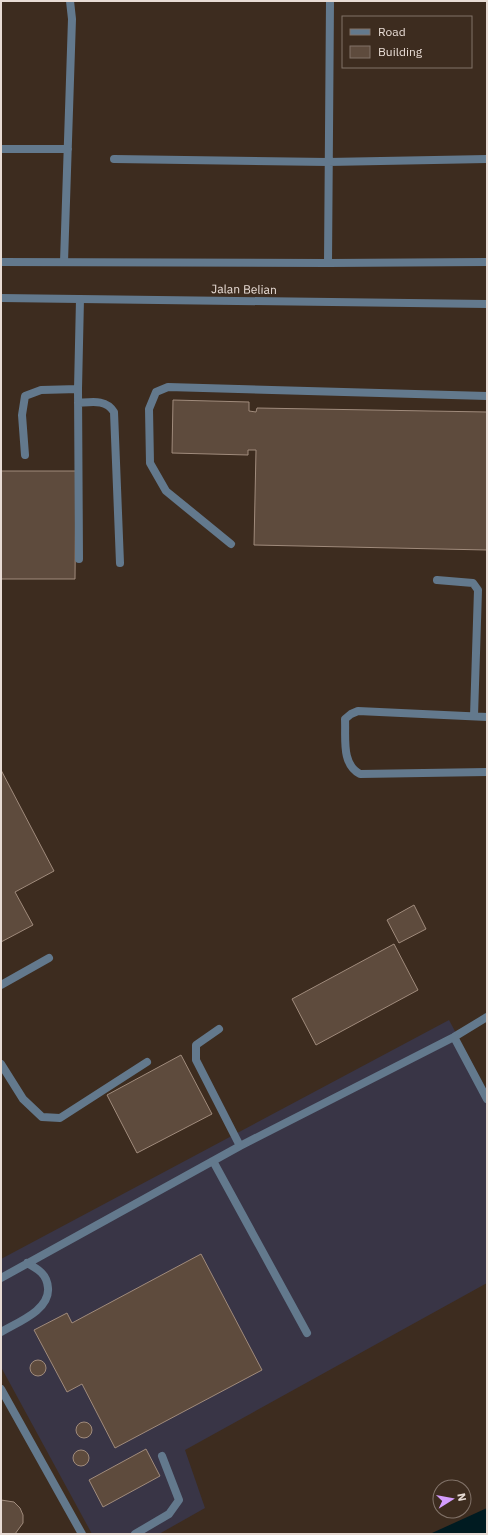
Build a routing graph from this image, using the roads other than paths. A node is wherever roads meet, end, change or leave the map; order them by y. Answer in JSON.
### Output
{"nodes":[{"id":1,"x":70,"y":1,"type":"edge"},
{"id":2,"x":330,"y":1,"type":"edge"},
{"id":3,"x":1,"y":149,"type":"edge"},
{"id":4,"x":68,"y":149,"type":"junction"},
{"id":5,"x":114,"y":159,"type":"dead end"},
{"id":6,"x":487,"y":159,"type":"edge"},
{"id":7,"x":328,"y":162,"type":"junction"},
{"id":8,"x":1,"y":262,"type":"edge"},
{"id":9,"x":64,"y":262,"type":"junction"},
{"id":10,"x":487,"y":262,"type":"edge"},
{"id":11,"x":328,"y":263,"type":"junction"},
{"id":12,"x":1,"y":298,"type":"edge"},
{"id":13,"x":80,"y":299,"type":"junction"},
{"id":14,"x":487,"y":304,"type":"edge"},
{"id":15,"x":78,"y":389,"type":"junction"},
{"id":16,"x":487,"y":396,"type":"edge"},
{"id":17,"x":78,"y":403,"type":"junction"},
{"id":18,"x":25,"y":455,"type":"dead end"},
{"id":19,"x":231,"y":544,"type":"dead end"},
{"id":20,"x":79,"y":559,"type":"dead end"},
{"id":21,"x":120,"y":563,"type":"dead end"},
{"id":22,"x":437,"y":580,"type":"dead end"},
{"id":23,"x":474,"y":716,"type":"junction"},
{"id":24,"x":487,"y":717,"type":"edge"},
{"id":25,"x":487,"y":772,"type":"edge"},
{"id":26,"x":49,"y":958,"type":"dead end"},
{"id":27,"x":1,"y":985,"type":"edge"},
{"id":28,"x":487,"y":1017,"type":"edge"},
{"id":29,"x":219,"y":1029,"type":"dead end"},
{"id":30,"x":454,"y":1037,"type":"junction"},
{"id":31,"x":147,"y":1062,"type":"dead end"},
{"id":32,"x":1,"y":1064,"type":"edge"},
{"id":33,"x":487,"y":1099,"type":"edge"},
{"id":34,"x":240,"y":1146,"type":"junction"},
{"id":35,"x":212,"y":1161,"type":"junction"},
{"id":36,"x":27,"y":1263,"type":"junction"},
{"id":37,"x":1,"y":1278,"type":"edge"},
{"id":38,"x":1,"y":1332,"type":"edge"},
{"id":39,"x":307,"y":1333,"type":"dead end"},
{"id":40,"x":1,"y":1389,"type":"edge"},
{"id":41,"x":162,"y":1456,"type":"dead end"},
{"id":42,"x":82,"y":1534,"type":"edge"},
{"id":43,"x":135,"y":1534,"type":"edge"}],
"edges":[{"from":1,"to":4,"type":"street"},
{"from":2,"to":7,"type":"street"},
{"from":3,"to":4,"type":"street"},
{"from":4,"to":9,"type":"street"},
{"from":5,"to":7,"type":"street"},
{"from":6,"to":7,"type":"street"},
{"from":7,"to":11,"type":"street"},
{"from":8,"to":9,"type":"street"},
{"from":9,"to":11,"type":"street"},
{"from":10,"to":11,"type":"street"},
{"from":12,"to":13,"type":"street","name":"Jalan Belian"},
{"from":13,"to":14,"type":"street","name":"Jalan Belian"},
{"from":13,"to":15,"type":"street"},
{"from":15,"to":17,"type":"street"},
{"from":15,"to":18,"type":"street"},
{"from":16,"to":19,"type":"street"},
{"from":17,"to":20,"type":"street"},
{"from":17,"to":21,"type":"street"},
{"from":22,"to":23,"type":"street"},
{"from":23,"to":24,"type":"street"},
{"from":23,"to":25,"type":"street"},
{"from":26,"to":27,"type":"street"},
{"from":28,"to":30,"type":"street"},
{"from":29,"to":34,"type":"street"},
{"from":30,"to":33,"type":"street"},
{"from":30,"to":34,"type":"street"},
{"from":31,"to":32,"type":"street"},
{"from":34,"to":35,"type":"street"},
{"from":35,"to":36,"type":"street"},
{"from":35,"to":39,"type":"street"},
{"from":36,"to":37,"type":"street"},
{"from":36,"to":38,"type":"street"},
{"from":40,"to":42,"type":"street"},
{"from":41,"to":43,"type":"street"}]}
